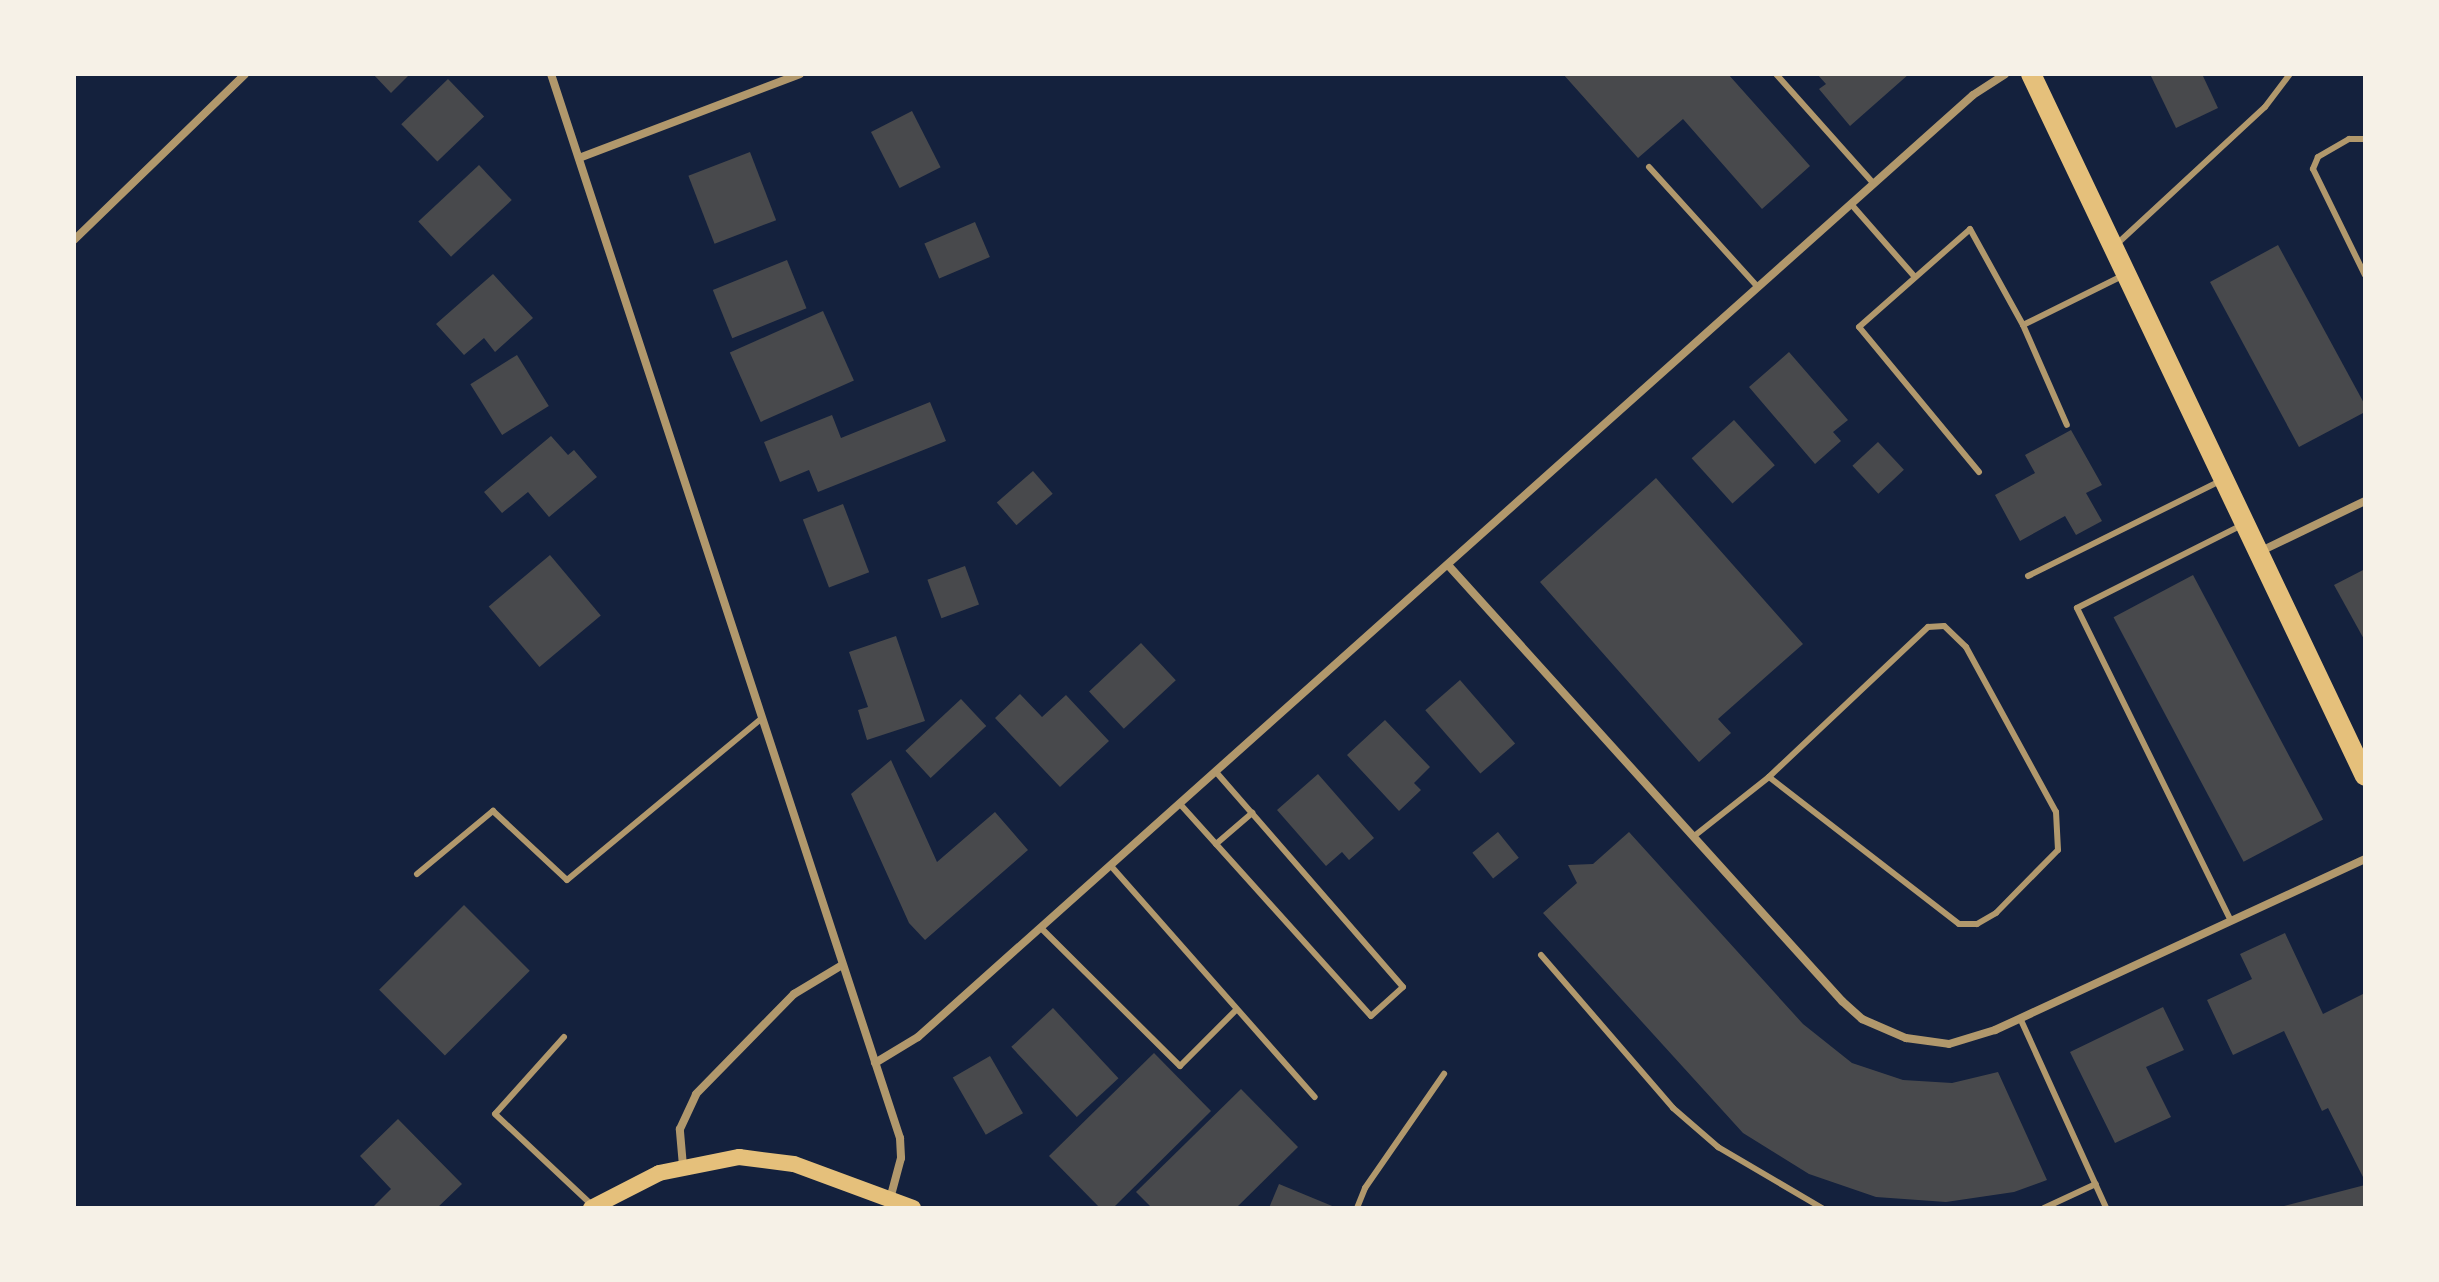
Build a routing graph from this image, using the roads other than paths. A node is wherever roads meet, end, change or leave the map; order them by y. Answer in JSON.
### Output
{"nodes":[{"id":1,"x":245,"y":74,"type":"edge"},
{"id":2,"x":551,"y":74,"type":"edge"},
{"id":3,"x":800,"y":74,"type":"edge"},
{"id":4,"x":1776,"y":74,"type":"edge"},
{"id":5,"x":2005,"y":74,"type":"edge"},
{"id":6,"x":2031,"y":74,"type":"edge"},
{"id":7,"x":2290,"y":74,"type":"edge"},
{"id":8,"x":2365,"y":139,"type":"edge"},
{"id":9,"x":579,"y":158,"type":"junction"},
{"id":10,"x":1649,"y":167,"type":"dead end"},
{"id":11,"x":1874,"y":184,"type":"junction"},
{"id":12,"x":1851,"y":204,"type":"junction"},
{"id":13,"x":74,"y":240,"type":"edge"},
{"id":14,"x":2112,"y":248,"type":"junction"},
{"id":15,"x":2125,"y":275,"type":"junction"},
{"id":16,"x":2365,"y":275,"type":"edge"},
{"id":17,"x":1915,"y":277,"type":"junction"},
{"id":18,"x":1758,"y":287,"type":"junction"},
{"id":19,"x":2023,"y":325,"type":"junction"},
{"id":20,"x":2067,"y":425,"type":"dead end"},
{"id":21,"x":1979,"y":472,"type":"dead end"},
{"id":22,"x":2223,"y":479,"type":"junction"},
{"id":23,"x":2365,"y":501,"type":"edge"},
{"id":24,"x":2245,"y":524,"type":"junction"},
{"id":25,"x":2258,"y":552,"type":"junction"},
{"id":26,"x":1448,"y":565,"type":"junction"},
{"id":27,"x":2028,"y":576,"type":"dead end"},
{"id":28,"x":761,"y":719,"type":"junction"},
{"id":29,"x":1216,"y":772,"type":"junction"},
{"id":30,"x":2365,"y":776,"type":"edge"},
{"id":31,"x":1769,"y":777,"type":"junction"},
{"id":32,"x":1180,"y":804,"type":"junction"},
{"id":33,"x":1252,"y":813,"type":"junction"},
{"id":34,"x":1693,"y":837,"type":"junction"},
{"id":35,"x":1216,"y":844,"type":"junction"},
{"id":36,"x":2365,"y":859,"type":"edge"},
{"id":37,"x":1111,"y":866,"type":"junction"},
{"id":38,"x":417,"y":874,"type":"dead end"},
{"id":39,"x":2231,"y":921,"type":"junction"},
{"id":40,"x":1041,"y":928,"type":"junction"},
{"id":41,"x":1541,"y":955,"type":"dead end"},
{"id":42,"x":842,"y":965,"type":"junction"},
{"id":43,"x":1236,"y":1010,"type":"junction"},
{"id":44,"x":2020,"y":1018,"type":"junction"},
{"id":45,"x":564,"y":1037,"type":"dead end"},
{"id":46,"x":875,"y":1063,"type":"junction"},
{"id":47,"x":1444,"y":1074,"type":"dead end"},
{"id":48,"x":1315,"y":1097,"type":"dead end"},
{"id":49,"x":683,"y":1166,"type":"junction"},
{"id":50,"x":2096,"y":1184,"type":"junction"},
{"id":51,"x":890,"y":1199,"type":"junction"},
{"id":52,"x":592,"y":1207,"type":"edge"},
{"id":53,"x":913,"y":1208,"type":"edge"},
{"id":54,"x":1357,"y":1208,"type":"edge"},
{"id":55,"x":1822,"y":1208,"type":"edge"},
{"id":56,"x":2044,"y":1208,"type":"edge"},
{"id":57,"x":2106,"y":1208,"type":"edge"}],
"edges":[{"from":1,"to":13,"type":"street"},
{"from":2,"to":9,"type":"street"},
{"from":3,"to":9,"type":"street"},
{"from":4,"to":11,"type":"lane"},
{"from":5,"to":11,"type":"street"},
{"from":6,"to":14,"type":"main road"},
{"from":7,"to":14,"type":"lane"},
{"from":8,"to":16,"type":"lane"},
{"from":9,"to":28,"type":"street"},
{"from":10,"to":18,"type":"lane"},
{"from":11,"to":12,"type":"street"},
{"from":12,"to":17,"type":"lane"},
{"from":12,"to":18,"type":"street"},
{"from":14,"to":15,"type":"main road"},
{"from":15,"to":19,"type":"lane"},
{"from":15,"to":22,"type":"main road"},
{"from":17,"to":19,"type":"lane"},
{"from":17,"to":21,"type":"lane"},
{"from":18,"to":26,"type":"street"},
{"from":19,"to":20,"type":"lane"},
{"from":22,"to":24,"type":"main road"},
{"from":22,"to":27,"type":"lane"},
{"from":23,"to":25,"type":"street"},
{"from":24,"to":25,"type":"main road"},
{"from":24,"to":39,"type":"lane"},
{"from":25,"to":30,"type":"main road"},
{"from":26,"to":29,"type":"street"},
{"from":26,"to":34,"type":"street"},
{"from":28,"to":38,"type":"lane"},
{"from":28,"to":42,"type":"street"},
{"from":29,"to":32,"type":"street"},
{"from":29,"to":33,"type":"lane"},
{"from":31,"to":31,"type":"lane"},
{"from":31,"to":34,"type":"lane"},
{"from":32,"to":35,"type":"lane"},
{"from":32,"to":37,"type":"street"},
{"from":33,"to":35,"type":"lane"},
{"from":33,"to":35,"type":"lane"},
{"from":34,"to":44,"type":"street"},
{"from":36,"to":39,"type":"street"},
{"from":37,"to":40,"type":"street"},
{"from":37,"to":43,"type":"lane"},
{"from":39,"to":44,"type":"street"},
{"from":40,"to":43,"type":"lane"},
{"from":40,"to":46,"type":"street"},
{"from":41,"to":55,"type":"lane"},
{"from":42,"to":46,"type":"street"},
{"from":42,"to":49,"type":"street"},
{"from":43,"to":48,"type":"lane"},
{"from":44,"to":50,"type":"lane"},
{"from":45,"to":52,"type":"lane"},
{"from":46,"to":51,"type":"street"},
{"from":47,"to":54,"type":"lane"},
{"from":49,"to":51,"type":"main road"},
{"from":49,"to":52,"type":"main road"},
{"from":50,"to":56,"type":"lane"},
{"from":50,"to":57,"type":"lane"},
{"from":51,"to":53,"type":"main road"}]}
